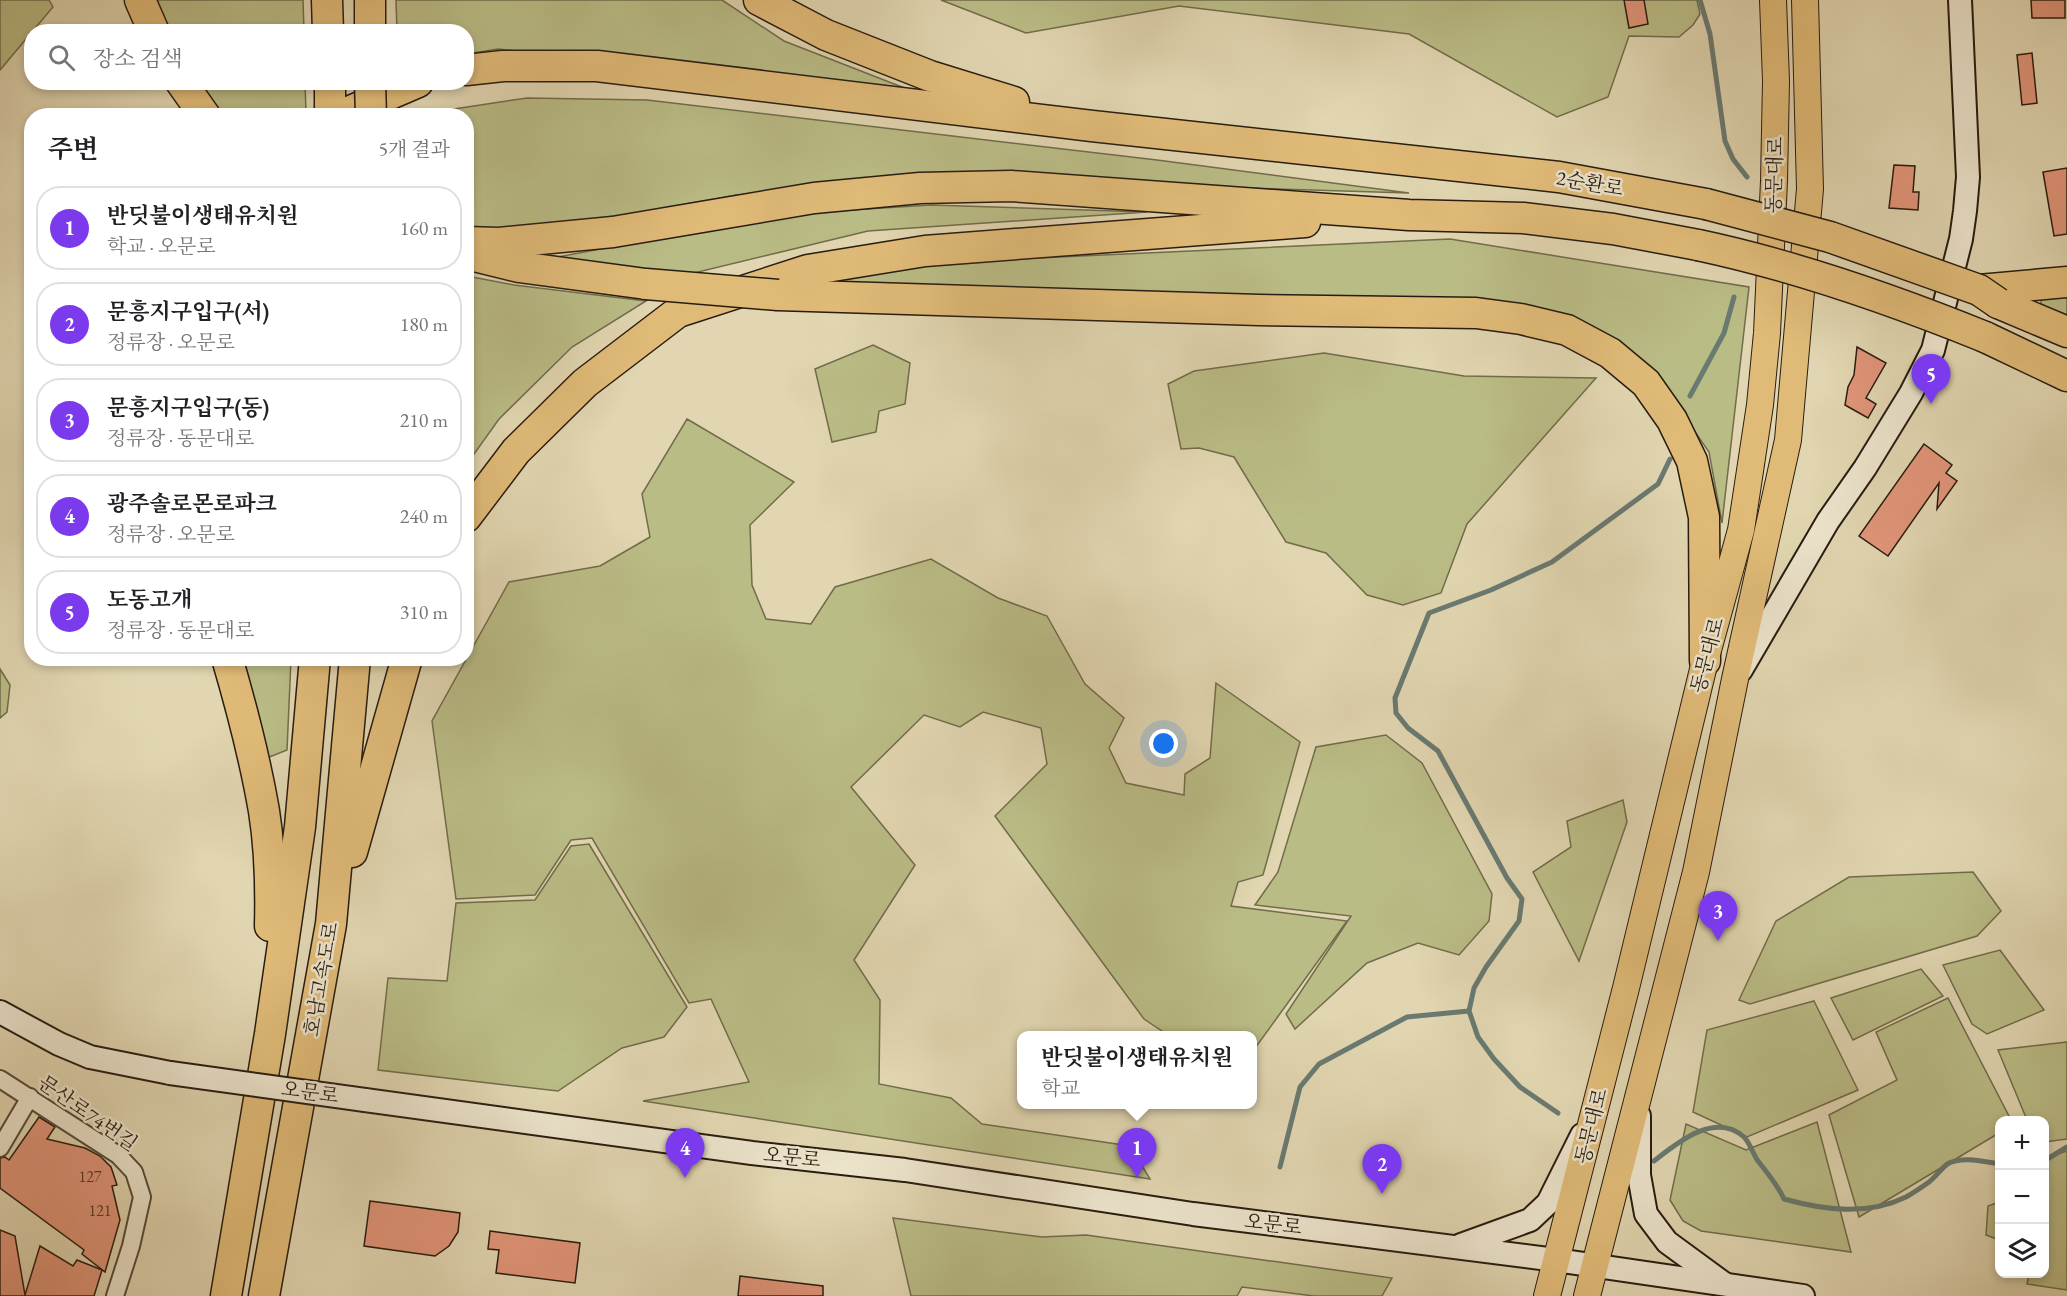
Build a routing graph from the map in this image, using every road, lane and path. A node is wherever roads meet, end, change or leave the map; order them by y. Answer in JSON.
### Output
{"nodes":[{"id":1,"x":140,"y":0,"type":"edge"},
{"id":2,"x":327,"y":0,"type":"edge"},
{"id":3,"x":370,"y":0,"type":"edge"},
{"id":4,"x":759,"y":0,"type":"edge"},
{"id":5,"x":1773,"y":0,"type":"edge"},
{"id":6,"x":1805,"y":0,"type":"edge"},
{"id":7,"x":1960,"y":0,"type":"edge"},
{"id":8,"x":150,"y":24,"type":"edge"},
{"id":9,"x":328,"y":24,"type":"edge"},
{"id":10,"x":370,"y":24,"type":"edge"},
{"id":11,"x":474,"y":69,"type":"edge"},
{"id":12,"x":187,"y":90,"type":"edge"},
{"id":13,"x":330,"y":90,"type":"edge"},
{"id":14,"x":370,"y":90,"type":"edge"},
{"id":15,"x":399,"y":90,"type":"edge"},
{"id":16,"x":199,"y":108,"type":"edge"},
{"id":17,"x":330,"y":108,"type":"edge"},
{"id":18,"x":358,"y":108,"type":"edge"},
{"id":19,"x":371,"y":108,"type":"edge"},
{"id":20,"x":1092,"y":126,"type":"junction"},
{"id":21,"x":1409,"y":214,"type":"junction"},
{"id":22,"x":474,"y":242,"type":"edge"},
{"id":23,"x":474,"y":256,"type":"edge"},
{"id":24,"x":2067,"y":282,"type":"edge"},
{"id":25,"x":1994,"y":293,"type":"junction"},
{"id":26,"x":2067,"y":332,"type":"edge"},
{"id":27,"x":2067,"y":376,"type":"edge"},
{"id":28,"x":474,"y":506,"type":"edge"},
{"id":29,"x":1705,"y":661,"type":"junction"},
{"id":30,"x":229,"y":666,"type":"edge"},
{"id":31,"x":314,"y":666,"type":"edge"},
{"id":32,"x":354,"y":666,"type":"edge"},
{"id":33,"x":405,"y":666,"type":"edge"},
{"id":34,"x":1735,"y":679,"type":"junction"},
{"id":35,"x":332,"y":924,"type":"junction"},
{"id":36,"x":0,"y":1012,"type":"edge"},
{"id":37,"x":270,"y":1034,"type":"junction"},
{"id":38,"x":0,"y":1079,"type":"edge"},
{"id":39,"x":30,"y":1097,"type":"junction"},
{"id":40,"x":1639,"y":1098,"type":"junction"},
{"id":41,"x":1596,"y":1107,"type":"junction"},
{"id":42,"x":0,"y":1148,"type":"edge"},
{"id":43,"x":1456,"y":1247,"type":"junction"},
{"id":44,"x":1556,"y":1260,"type":"junction"},
{"id":45,"x":1595,"y":1266,"type":"junction"},
{"id":46,"x":1727,"y":1286,"type":"junction"},
{"id":47,"x":115,"y":1296,"type":"edge"},
{"id":48,"x":226,"y":1296,"type":"edge"},
{"id":49,"x":264,"y":1296,"type":"edge"},
{"id":50,"x":1547,"y":1296,"type":"edge"},
{"id":51,"x":1587,"y":1296,"type":"edge"},
{"id":52,"x":1803,"y":1296,"type":"edge"}],
"edges":[{"from":1,"to":8,"type":"highway"},
{"from":2,"to":9,"type":"highway"},
{"from":3,"to":10,"type":"highway"},
{"from":4,"to":20,"type":"highway"},
{"from":5,"to":29,"type":"main road","name":"동문대로"},
{"from":6,"to":34,"type":"main road","name":"동문대로"},
{"from":7,"to":34,"type":"main road","name":"동문대로"},
{"from":11,"to":20,"type":"highway"},
{"from":12,"to":16,"type":"highway"},
{"from":13,"to":17,"type":"highway"},
{"from":14,"to":19,"type":"highway","bridge":true},
{"from":15,"to":18,"type":"highway"},
{"from":20,"to":25,"type":"highway","name":"2순환로","bridge":true},
{"from":21,"to":22,"type":"highway"},
{"from":21,"to":27,"type":"highway","name":"2순환로","bridge":true},
{"from":21,"to":28,"type":"highway"},
{"from":23,"to":29,"type":"highway","bridge":true},
{"from":24,"to":25,"type":"highway"},
{"from":25,"to":26,"type":"highway","name":"2순환로"},
{"from":29,"to":41,"type":"main road","name":"동문대로"},
{"from":30,"to":37,"type":"highway"},
{"from":31,"to":37,"type":"highway","name":"호남고속도로"},
{"from":32,"to":35,"type":"highway","name":"호남고속도로"},
{"from":33,"to":35,"type":"highway"},
{"from":34,"to":40,"type":"main road","name":"동문대로"},
{"from":35,"to":49,"type":"highway","name":"호남고속도로"},
{"from":36,"to":43,"type":"main road","name":"오문로","bridge":true},
{"from":37,"to":48,"type":"highway","name":"호남고속도로"},
{"from":38,"to":39,"type":"street","name":"문산로74번길"},
{"from":39,"to":42,"type":"street"},
{"from":39,"to":47,"type":"street","name":"문산로74번길"},
{"from":40,"to":45,"type":"main road","name":"동문대로"},
{"from":40,"to":46,"type":"main road"},
{"from":41,"to":43,"type":"main road"},
{"from":41,"to":44,"type":"main road","name":"동문대로"},
{"from":43,"to":44,"type":"main road","name":"오문로"},
{"from":44,"to":45,"type":"main road","name":"오문로"},
{"from":44,"to":50,"type":"main road","name":"동문대로"},
{"from":45,"to":46,"type":"main road","name":"오문로"},
{"from":45,"to":51,"type":"main road","name":"동문대로"},
{"from":46,"to":52,"type":"main road","name":"오문로"}]}
